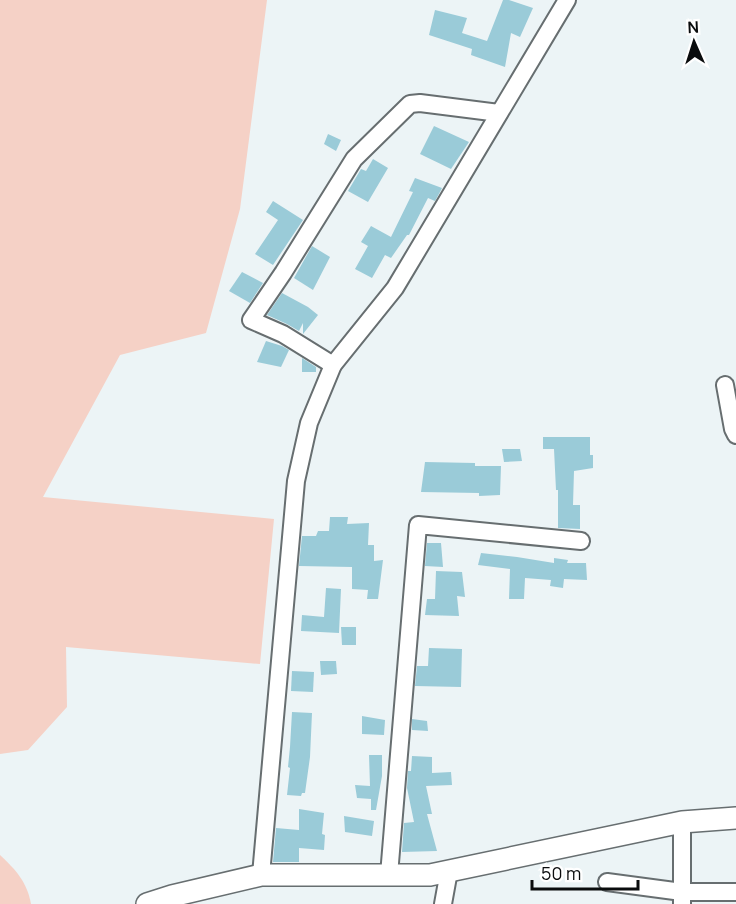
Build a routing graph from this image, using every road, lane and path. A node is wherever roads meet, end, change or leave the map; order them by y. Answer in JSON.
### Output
{"nodes":[{"id":1,"x":567,"y":0,"type":"edge"},
{"id":2,"x":499,"y":113,"type":"junction"},
{"id":3,"x":333,"y":365,"type":"junction"},
{"id":4,"x":725,"y":385,"type":"dead end"},
{"id":5,"x":736,"y":435,"type":"edge"},
{"id":6,"x":581,"y":541,"type":"dead end"},
{"id":7,"x":736,"y":818,"type":"edge"},
{"id":8,"x":682,"y":822,"type":"junction"},
{"id":9,"x":449,"y":871,"type":"junction"},
{"id":10,"x":261,"y":875,"type":"junction"},
{"id":11,"x":389,"y":875,"type":"junction"},
{"id":12,"x":607,"y":882,"type":"dead end"},
{"id":13,"x":736,"y":892,"type":"edge"},
{"id":14,"x":682,"y":898,"type":"edge"},
{"id":15,"x":147,"y":904,"type":"edge"},
{"id":16,"x":443,"y":904,"type":"edge"}],
"edges":[{"from":1,"to":2,"type":"street"},
{"from":2,"to":3,"type":"street"},
{"from":2,"to":3,"type":"street"},
{"from":3,"to":10,"type":"street"},
{"from":4,"to":5,"type":"street"},
{"from":6,"to":11,"type":"street"},
{"from":7,"to":8,"type":"street"},
{"from":8,"to":9,"type":"street"},
{"from":8,"to":14,"type":"street"},
{"from":9,"to":11,"type":"street"},
{"from":9,"to":16,"type":"street"},
{"from":10,"to":11,"type":"street"},
{"from":10,"to":15,"type":"street"},
{"from":12,"to":14,"type":"street"},
{"from":13,"to":14,"type":"street"}]}
